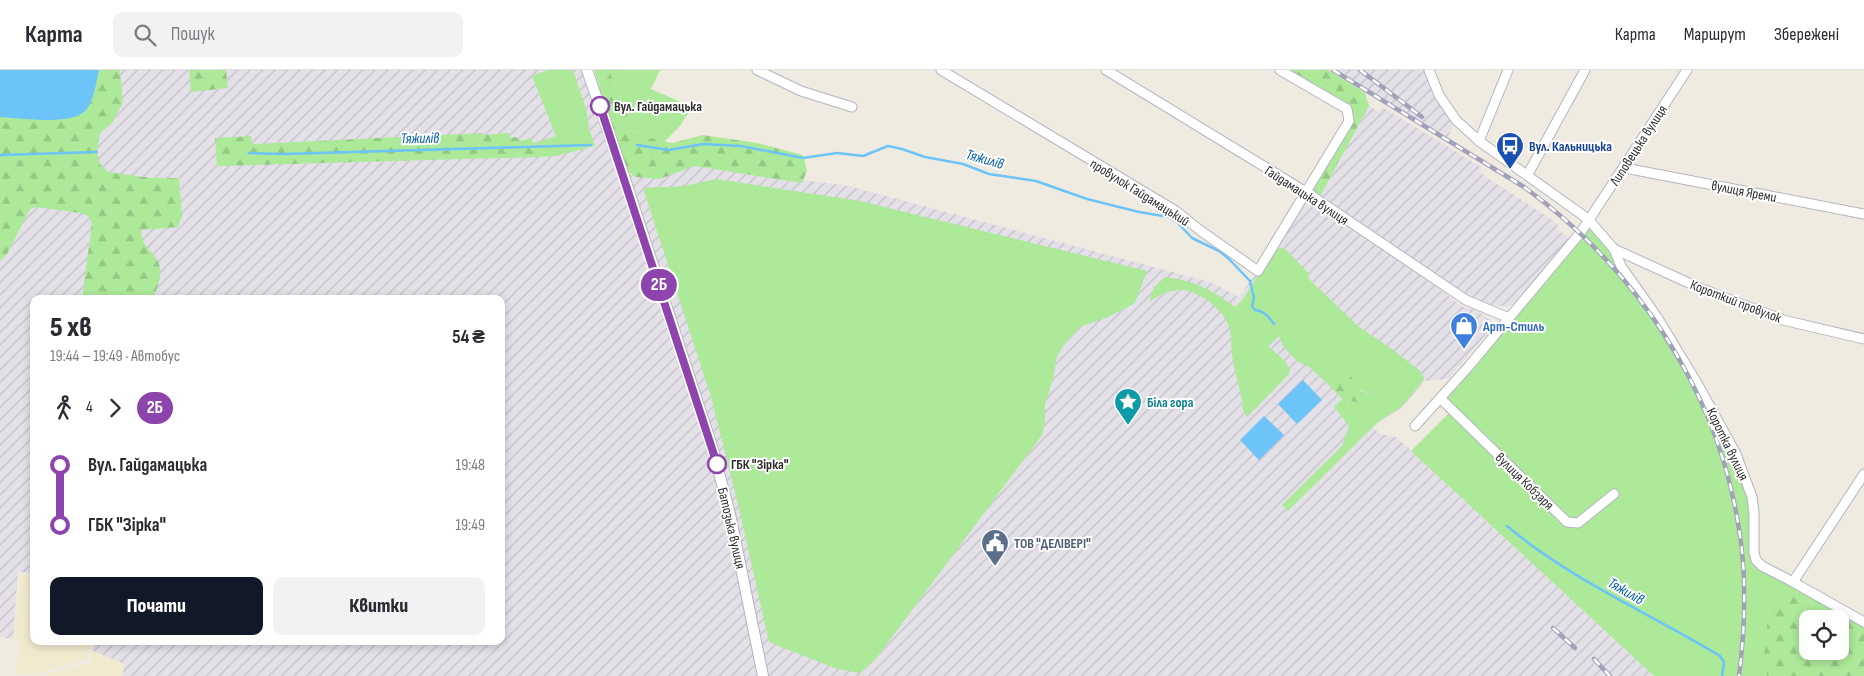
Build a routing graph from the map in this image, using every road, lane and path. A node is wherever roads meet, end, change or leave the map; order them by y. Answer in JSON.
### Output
{"nodes":[{"id":1,"x":587,"y":70,"type":"edge"},
{"id":2,"x":757,"y":70,"type":"edge"},
{"id":3,"x":941,"y":70,"type":"edge"},
{"id":4,"x":1106,"y":70,"type":"edge"},
{"id":5,"x":1280,"y":70,"type":"edge"},
{"id":6,"x":1429,"y":70,"type":"edge"},
{"id":7,"x":1508,"y":70,"type":"edge"},
{"id":8,"x":1585,"y":70,"type":"edge"},
{"id":9,"x":1687,"y":70,"type":"edge"},
{"id":10,"x":852,"y":107,"type":"dead end"},
{"id":11,"x":1479,"y":141,"type":"junction"},
{"id":12,"x":1624,"y":168,"type":"junction"},
{"id":13,"x":1528,"y":174,"type":"junction"},
{"id":14,"x":1306,"y":192,"type":"junction"},
{"id":15,"x":1864,"y":214,"type":"edge"},
{"id":16,"x":1588,"y":219,"type":"junction"},
{"id":17,"x":1614,"y":249,"type":"junction"},
{"id":18,"x":1509,"y":318,"type":"junction"},
{"id":19,"x":1864,"y":339,"type":"edge"},
{"id":20,"x":1441,"y":399,"type":"junction"},
{"id":21,"x":1415,"y":426,"type":"dead end"},
{"id":22,"x":1864,"y":474,"type":"edge"},
{"id":23,"x":1614,"y":494,"type":"dead end"},
{"id":24,"x":1793,"y":582,"type":"junction"},
{"id":25,"x":1864,"y":622,"type":"edge"},
{"id":26,"x":763,"y":676,"type":"edge"}],
"edges":[{"from":1,"to":26,"type":"street","name":"Батозька вулиця"},
{"from":2,"to":10,"type":"street"},
{"from":3,"to":14,"type":"street","name":"провулок Гайдамацький"},
{"from":4,"to":14,"type":"street","name":"Гайдамацька вулиця"},
{"from":5,"to":14,"type":"street"},
{"from":6,"to":11,"type":"street","name":"Коротка вулиця"},
{"from":7,"to":11,"type":"street"},
{"from":8,"to":13,"type":"street"},
{"from":9,"to":12,"type":"street","name":"Липовецька вулиця"},
{"from":11,"to":13,"type":"street","name":"Коротка вулиця"},
{"from":12,"to":15,"type":"street","name":"вулиця Яреми"},
{"from":12,"to":16,"type":"street","name":"Липовецька вулиця"},
{"from":13,"to":16,"type":"street","name":"Коротка вулиця"},
{"from":14,"to":18,"type":"street","name":"Гайдамацька вулиця"},
{"from":16,"to":17,"type":"street","name":"Коротка вулиця"},
{"from":16,"to":18,"type":"street","name":"Липовецька вулиця"},
{"from":17,"to":19,"type":"street","name":"Короткий провулок"},
{"from":17,"to":24,"type":"street","name":"Коротка вулиця"},
{"from":18,"to":20,"type":"street","name":"Липовецька вулиця"},
{"from":20,"to":21,"type":"street","name":"Липовецька вулиця"},
{"from":20,"to":23,"type":"street","name":"вулиця Кобзаря"},
{"from":22,"to":24,"type":"street"},
{"from":24,"to":25,"type":"street"}]}
